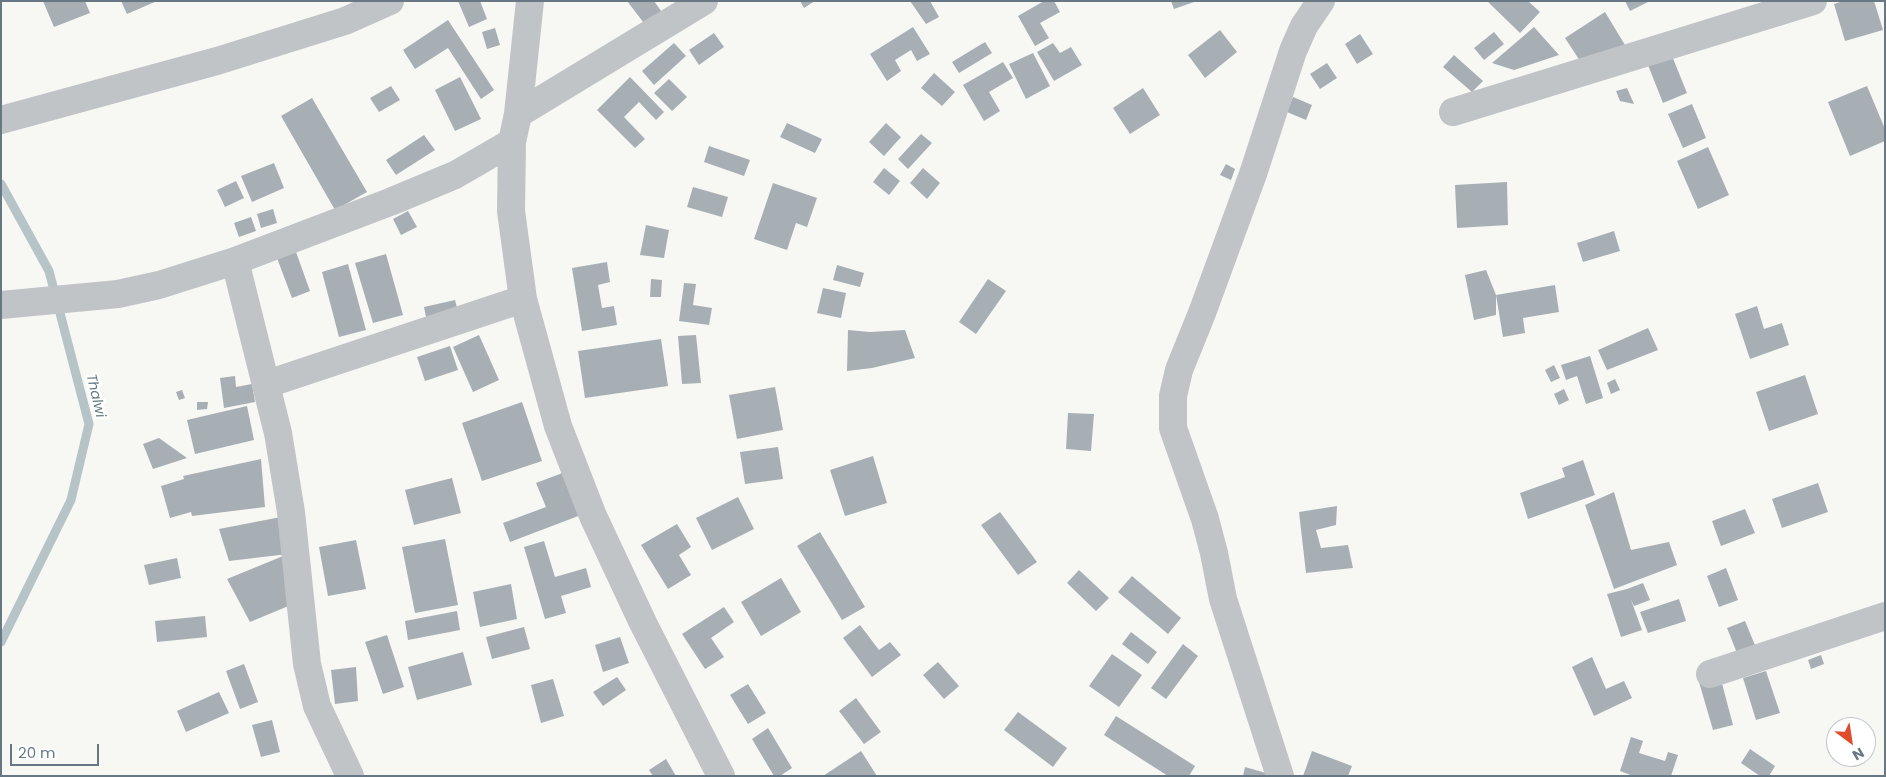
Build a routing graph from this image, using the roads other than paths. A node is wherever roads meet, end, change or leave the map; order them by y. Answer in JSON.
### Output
{"nodes":[{"id":1,"x":390,"y":1,"type":"edge"},
{"id":2,"x":530,"y":1,"type":"edge"},
{"id":3,"x":704,"y":1,"type":"edge"},
{"id":4,"x":1322,"y":1,"type":"edge"},
{"id":5,"x":1813,"y":1,"type":"edge"},
{"id":6,"x":1454,"y":112,"type":"dead end"},
{"id":7,"x":518,"y":114,"type":"junction"},
{"id":8,"x":3,"y":120,"type":"edge"},
{"id":9,"x":512,"y":142,"type":"junction"},
{"id":10,"x":235,"y":261,"type":"junction"},
{"id":11,"x":523,"y":299,"type":"junction"},
{"id":12,"x":1,"y":305,"type":"edge"},
{"id":13,"x":267,"y":384,"type":"junction"},
{"id":14,"x":1885,"y":616,"type":"edge"},
{"id":15,"x":1710,"y":674,"type":"dead end"},
{"id":16,"x":350,"y":776,"type":"edge"},
{"id":17,"x":721,"y":776,"type":"edge"},
{"id":18,"x":1280,"y":776,"type":"edge"}],
"edges":[{"from":1,"to":8,"type":"street"},
{"from":2,"to":7,"type":"street"},
{"from":3,"to":7,"type":"street"},
{"from":4,"to":18,"type":"street"},
{"from":5,"to":6,"type":"street"},
{"from":7,"to":9,"type":"street"},
{"from":9,"to":10,"type":"street"},
{"from":9,"to":11,"type":"street"},
{"from":10,"to":12,"type":"street"},
{"from":10,"to":13,"type":"street"},
{"from":11,"to":13,"type":"street"},
{"from":11,"to":17,"type":"street"},
{"from":13,"to":16,"type":"street"},
{"from":14,"to":15,"type":"street"}]}
